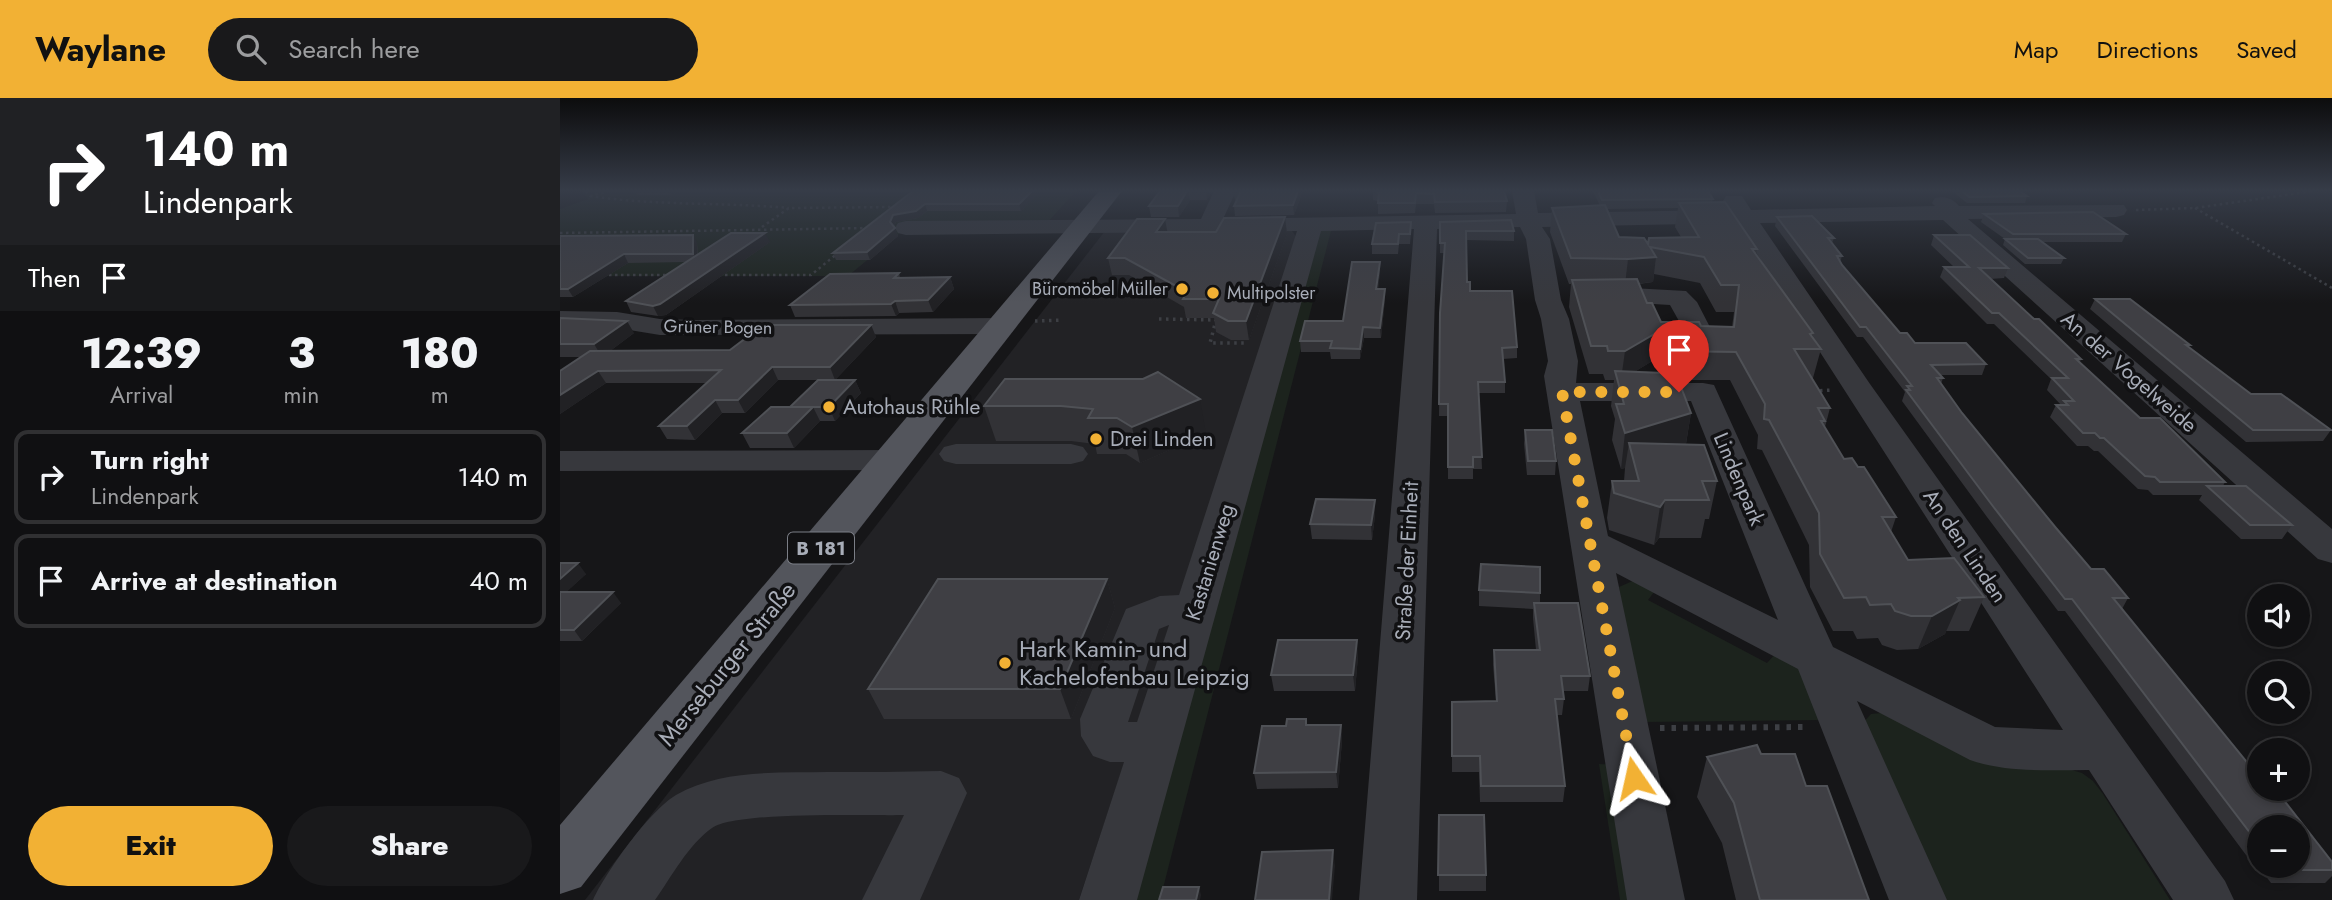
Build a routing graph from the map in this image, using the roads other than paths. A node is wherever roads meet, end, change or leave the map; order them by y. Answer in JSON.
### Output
{"nodes":[{"id":1,"x":1080,"y":228,"type":"edge"},
{"id":2,"x":1310,"y":228,"type":"edge"},
{"id":3,"x":1426,"y":228,"type":"edge"},
{"id":4,"x":1531,"y":228,"type":"edge"},
{"id":5,"x":1752,"y":228,"type":"edge"},
{"id":6,"x":1963,"y":228,"type":"edge"},
{"id":7,"x":1549,"y":294,"type":"junction"},
{"id":8,"x":560,"y":319,"type":"edge"},
{"id":9,"x":1002,"y":326,"type":"junction"},
{"id":10,"x":835,"y":327,"type":"junction"},
{"id":11,"x":1699,"y":333,"type":"edge"},
{"id":12,"x":805,"y":354,"type":"edge"},
{"id":13,"x":1562,"y":392,"type":"junction"},
{"id":14,"x":957,"y":454,"type":"dead end"},
{"id":15,"x":1071,"y":454,"type":"dead end"},
{"id":16,"x":893,"y":460,"type":"junction"},
{"id":17,"x":560,"y":461,"type":"edge"},
{"id":18,"x":1592,"y":544,"type":"junction"},
{"id":19,"x":2332,"y":550,"type":"edge"},
{"id":20,"x":1814,"y":656,"type":"junction"},
{"id":21,"x":2104,"y":750,"type":"junction"},
{"id":22,"x":560,"y":868,"type":"edge"},
{"id":23,"x":622,"y":900,"type":"edge"},
{"id":24,"x":891,"y":900,"type":"edge"},
{"id":25,"x":1108,"y":900,"type":"edge"},
{"id":26,"x":1388,"y":900,"type":"edge"},
{"id":27,"x":1656,"y":900,"type":"edge"},
{"id":28,"x":1918,"y":900,"type":"edge"},
{"id":29,"x":2205,"y":900,"type":"edge"}],
"edges":[{"from":1,"to":9,"type":"main road","name":"Merseburger Straße","number":"B 181"},
{"from":2,"to":25,"type":"street","name":"Kastanienweg"},
{"from":3,"to":26,"type":"street","name":"Straße der Einheit"},
{"from":4,"to":7,"type":"street"},
{"from":5,"to":21,"type":"street","name":"An den Linden"},
{"from":6,"to":19,"type":"street","name":"An der Vogelweide"},
{"from":7,"to":11,"type":"street"},
{"from":7,"to":13,"type":"street"},
{"from":8,"to":10,"type":"street","name":"Grüner Bogen"},
{"from":9,"to":10,"type":"street","name":"Grüner Bogen"},
{"from":9,"to":16,"type":"main road","name":"Merseburger Straße","number":"B 181"},
{"from":10,"to":12,"type":"street"},
{"from":13,"to":18,"type":"street"},
{"from":13,"to":20,"type":"street","name":"Lindenpark"},
{"from":14,"to":15,"type":"street"},
{"from":16,"to":17,"type":"street"},
{"from":16,"to":22,"type":"main road","name":"Merseburger Straße","number":"B 181"},
{"from":18,"to":20,"type":"street"},
{"from":18,"to":27,"type":"street"},
{"from":20,"to":21,"type":"street"},
{"from":20,"to":28,"type":"street","name":"Lindenpark"},
{"from":21,"to":29,"type":"street","name":"An den Linden"},
{"from":23,"to":24,"type":"street"}]}
